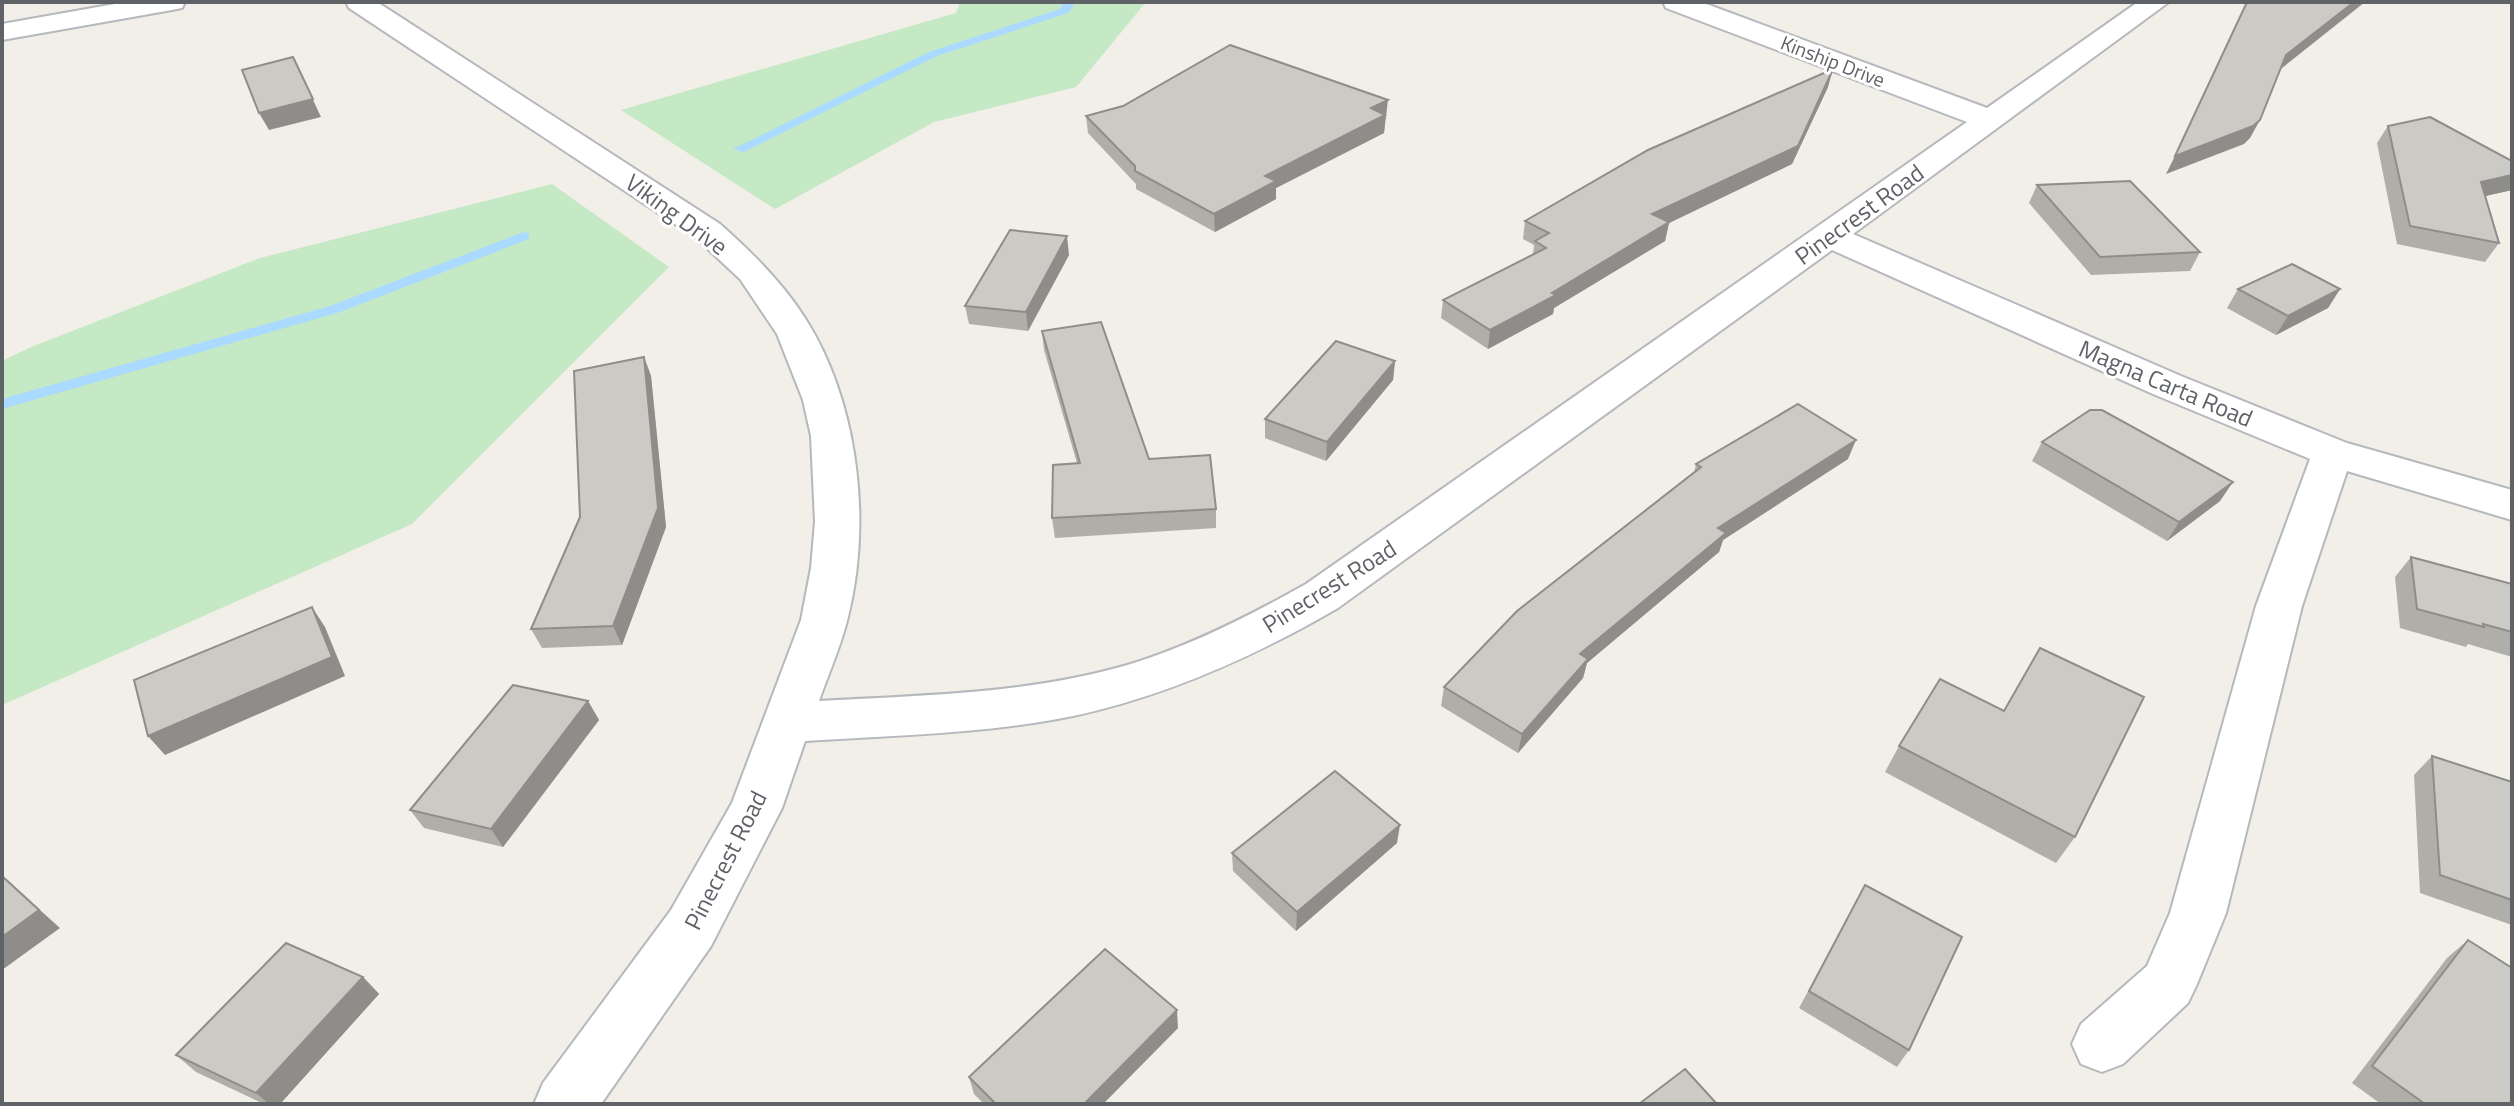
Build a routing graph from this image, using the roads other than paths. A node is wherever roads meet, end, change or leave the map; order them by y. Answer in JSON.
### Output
{"nodes":[{"id":1,"x":172,"y":2,"type":"edge"},
{"id":2,"x":359,"y":2,"type":"edge"},
{"id":3,"x":1676,"y":2,"type":"edge"},
{"id":4,"x":2156,"y":2,"type":"edge"},
{"id":5,"x":2,"y":32,"type":"edge"},
{"id":6,"x":1990,"y":120,"type":"junction"},
{"id":7,"x":1829,"y":236,"type":"junction"},
{"id":8,"x":2333,"y":453,"type":"junction"},
{"id":9,"x":2512,"y":505,"type":"edge"},
{"id":10,"x":787,"y":723,"type":"junction"},
{"id":11,"x":2102,"y":1044,"type":"dead end"},
{"id":12,"x":565,"y":1104,"type":"edge"}],
"edges":[{"from":1,"to":5,"type":"street"},
{"from":2,"to":10,"type":"street","name":"Viking Drive"},
{"from":3,"to":6,"type":"street","name":"Kinship Drive"},
{"from":4,"to":6,"type":"street","name":"Pinecrest Road"},
{"from":6,"to":7,"type":"street","name":"Pinecrest Road"},
{"from":7,"to":8,"type":"street","name":"Magna Carta Road"},
{"from":7,"to":10,"type":"street","name":"Pinecrest Road"},
{"from":8,"to":9,"type":"street","name":"Magna Carta Road"},
{"from":8,"to":11,"type":"street"},
{"from":10,"to":12,"type":"street","name":"Pinecrest Road"}]}
